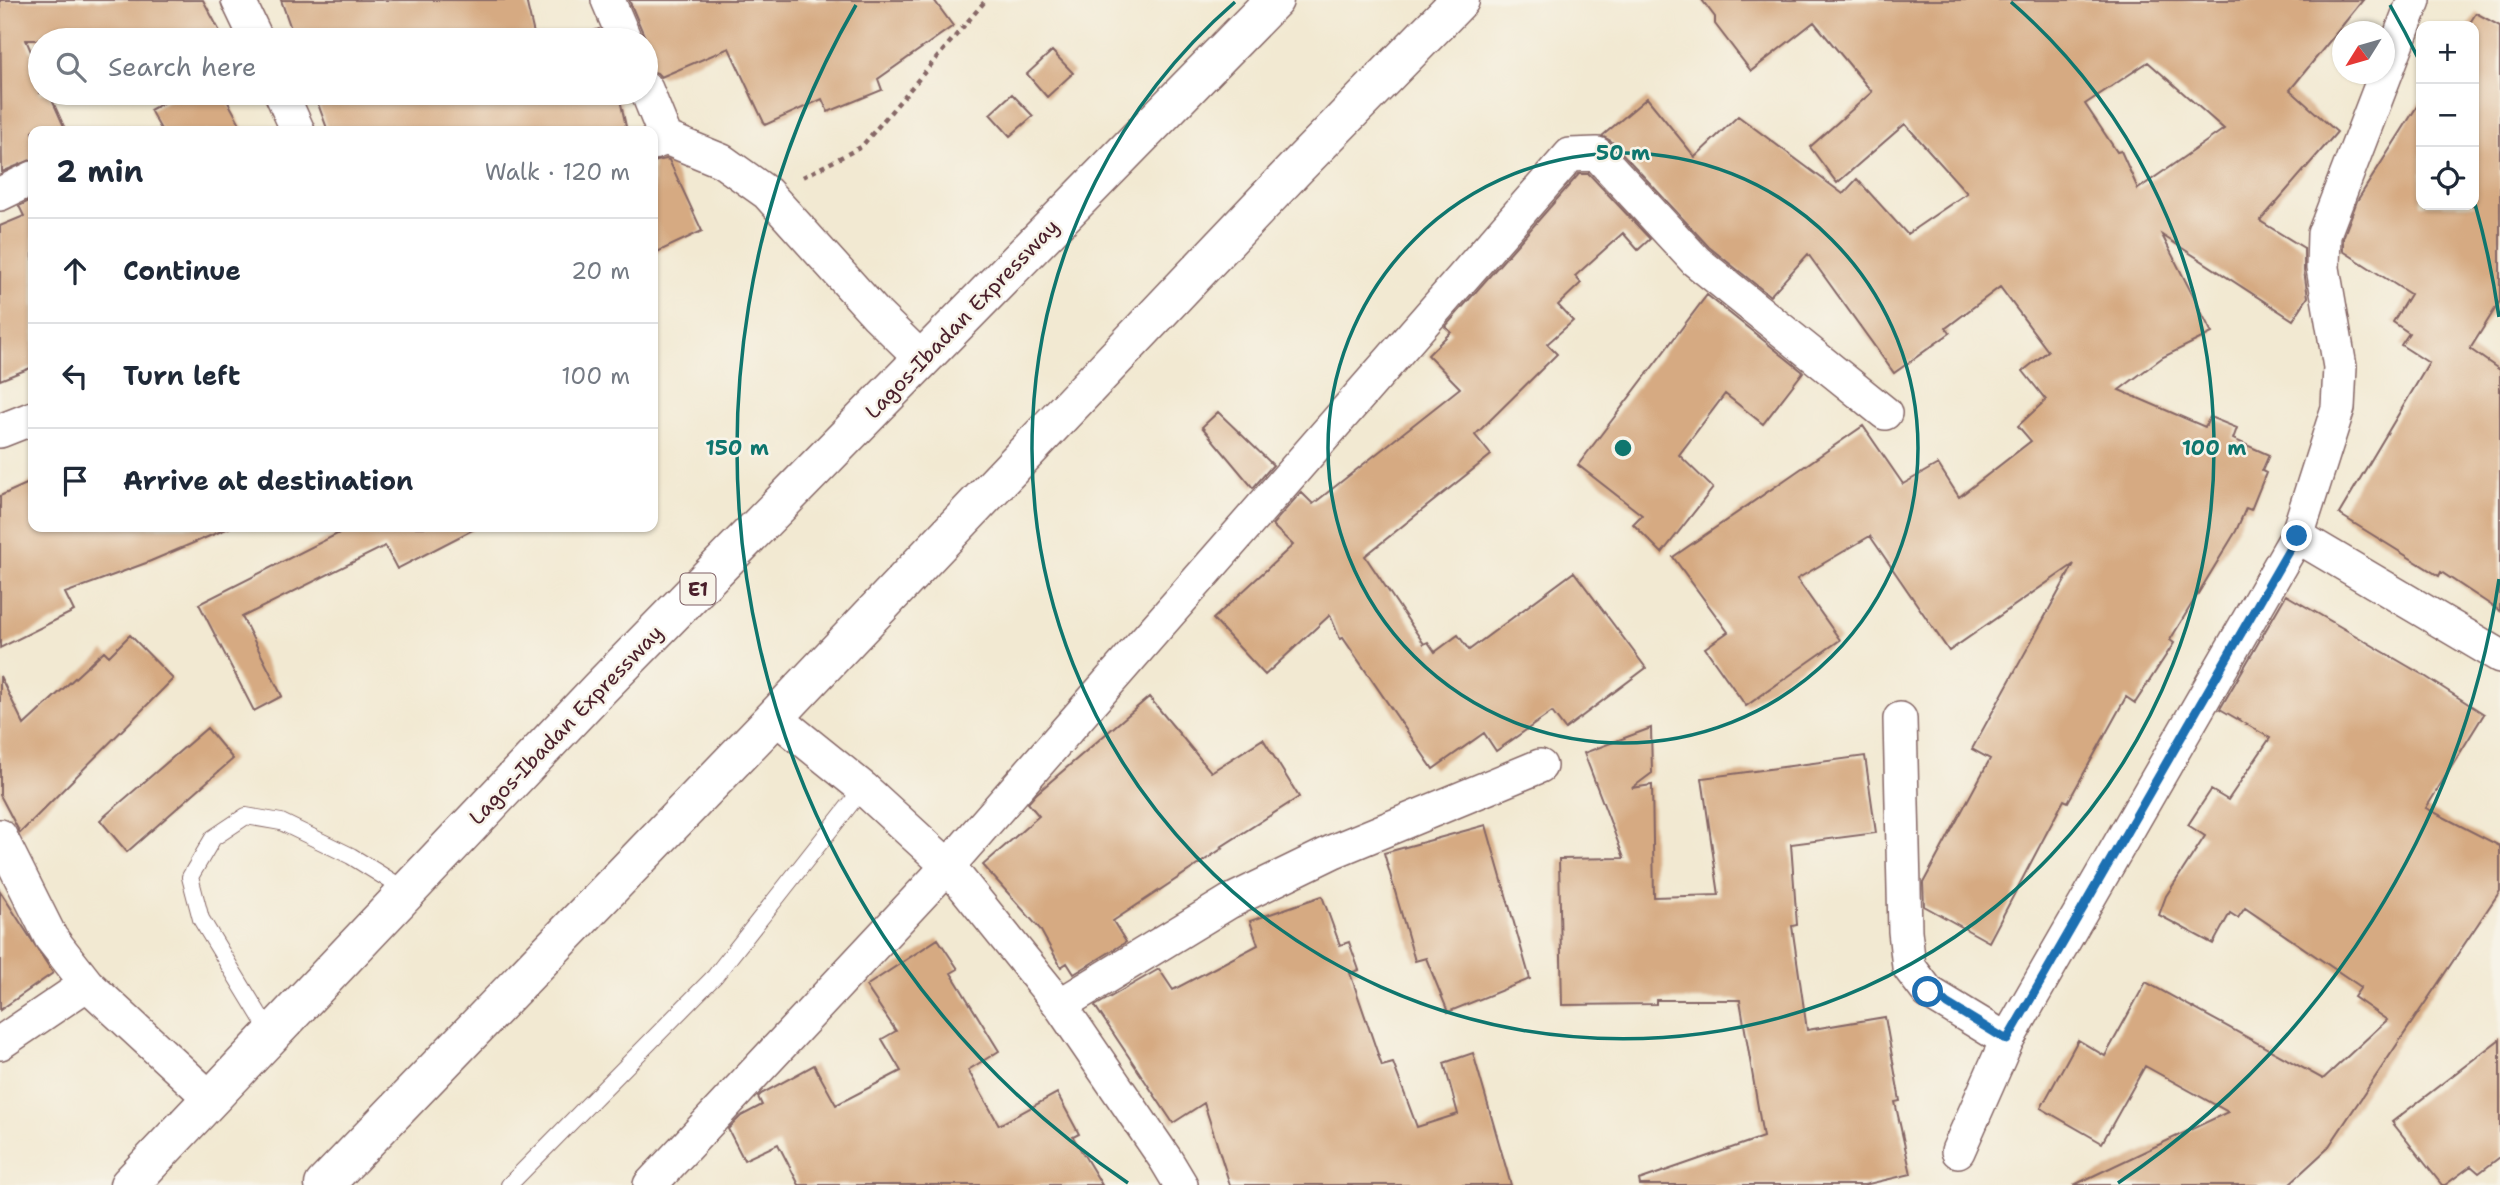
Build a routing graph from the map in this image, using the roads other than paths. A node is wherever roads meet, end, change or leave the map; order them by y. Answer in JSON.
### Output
{"nodes":[{"id":1,"x":238,"y":0,"type":"edge"},
{"id":2,"x":608,"y":0,"type":"edge"},
{"id":3,"x":1274,"y":0,"type":"edge"},
{"id":4,"x":1460,"y":0,"type":"edge"},
{"id":5,"x":2414,"y":0,"type":"edge"},
{"id":6,"x":251,"y":28,"type":"edge"},
{"id":7,"x":620,"y":28,"type":"edge"},
{"id":8,"x":286,"y":105,"type":"edge"},
{"id":9,"x":650,"y":105,"type":"edge"},
{"id":10,"x":296,"y":126,"type":"edge"},
{"id":11,"x":655,"y":126,"type":"edge"},
{"id":12,"x":659,"y":140,"type":"edge"},
{"id":13,"x":28,"y":180,"type":"edge"},
{"id":14,"x":0,"y":194,"type":"edge"},
{"id":15,"x":922,"y":359,"type":"junction"},
{"id":16,"x":1885,"y":413,"type":"dead end"},
{"id":17,"x":28,"y":420,"type":"edge"},
{"id":18,"x":0,"y":431,"type":"edge"},
{"id":19,"x":2297,"y":536,"type":"junction"},
{"id":20,"x":2500,"y":656,"type":"edge"},
{"id":21,"x":775,"y":717,"type":"junction"},
{"id":22,"x":1900,"y":719,"type":"dead end"},
{"id":23,"x":1540,"y":766,"type":"dead end"},
{"id":24,"x":863,"y":788,"type":"junction"},
{"id":25,"x":0,"y":836,"type":"edge"},
{"id":26,"x":948,"y":866,"type":"junction"},
{"id":27,"x":407,"y":891,"type":"junction"},
{"id":28,"x":87,"y":984,"type":"junction"},
{"id":29,"x":1060,"y":1005,"type":"junction"},
{"id":30,"x":272,"y":1036,"type":"junction"},
{"id":31,"x":2007,"y":1040,"type":"junction"},
{"id":32,"x":0,"y":1043,"type":"edge"},
{"id":33,"x":211,"y":1099,"type":"junction"},
{"id":34,"x":1958,"y":1150,"type":"dead end"},
{"id":35,"x":129,"y":1185,"type":"edge"},
{"id":36,"x":324,"y":1185,"type":"edge"},
{"id":37,"x":509,"y":1185,"type":"edge"},
{"id":38,"x":650,"y":1185,"type":"edge"},
{"id":39,"x":1181,"y":1185,"type":"edge"}],
"edges":[{"from":1,"to":6,"type":"street"},
{"from":2,"to":7,"type":"street"},
{"from":3,"to":15,"type":"highway","name":"Lagos-Ibadan Expressway","number":"E1"},
{"from":4,"to":21,"type":"highway"},
{"from":5,"to":19,"type":"street"},
{"from":8,"to":10,"type":"street"},
{"from":9,"to":11,"type":"street"},
{"from":12,"to":15,"type":"street"},
{"from":13,"to":14,"type":"street"},
{"from":15,"to":27,"type":"highway","name":"Lagos-Ibadan Expressway","number":"E1"},
{"from":16,"to":26,"type":"street"},
{"from":17,"to":18,"type":"street"},
{"from":19,"to":20,"type":"street"},
{"from":19,"to":31,"type":"street"},
{"from":21,"to":24,"type":"street"},
{"from":21,"to":36,"type":"highway"},
{"from":22,"to":31,"type":"street"},
{"from":23,"to":29,"type":"street"},
{"from":24,"to":26,"type":"street"},
{"from":24,"to":37,"type":"lane"},
{"from":25,"to":28,"type":"street"},
{"from":26,"to":29,"type":"street"},
{"from":26,"to":38,"type":"street"},
{"from":27,"to":30,"type":"highway","name":"Lagos-Ibadan Expressway","number":"E1"},
{"from":27,"to":30,"type":"lane"},
{"from":28,"to":32,"type":"street"},
{"from":28,"to":33,"type":"street"},
{"from":29,"to":39,"type":"street"},
{"from":30,"to":33,"type":"highway","name":"Lagos-Ibadan Expressway","number":"E1"},
{"from":31,"to":34,"type":"street"},
{"from":33,"to":35,"type":"highway","name":"Lagos-Ibadan Expressway","number":"E1"}]}
